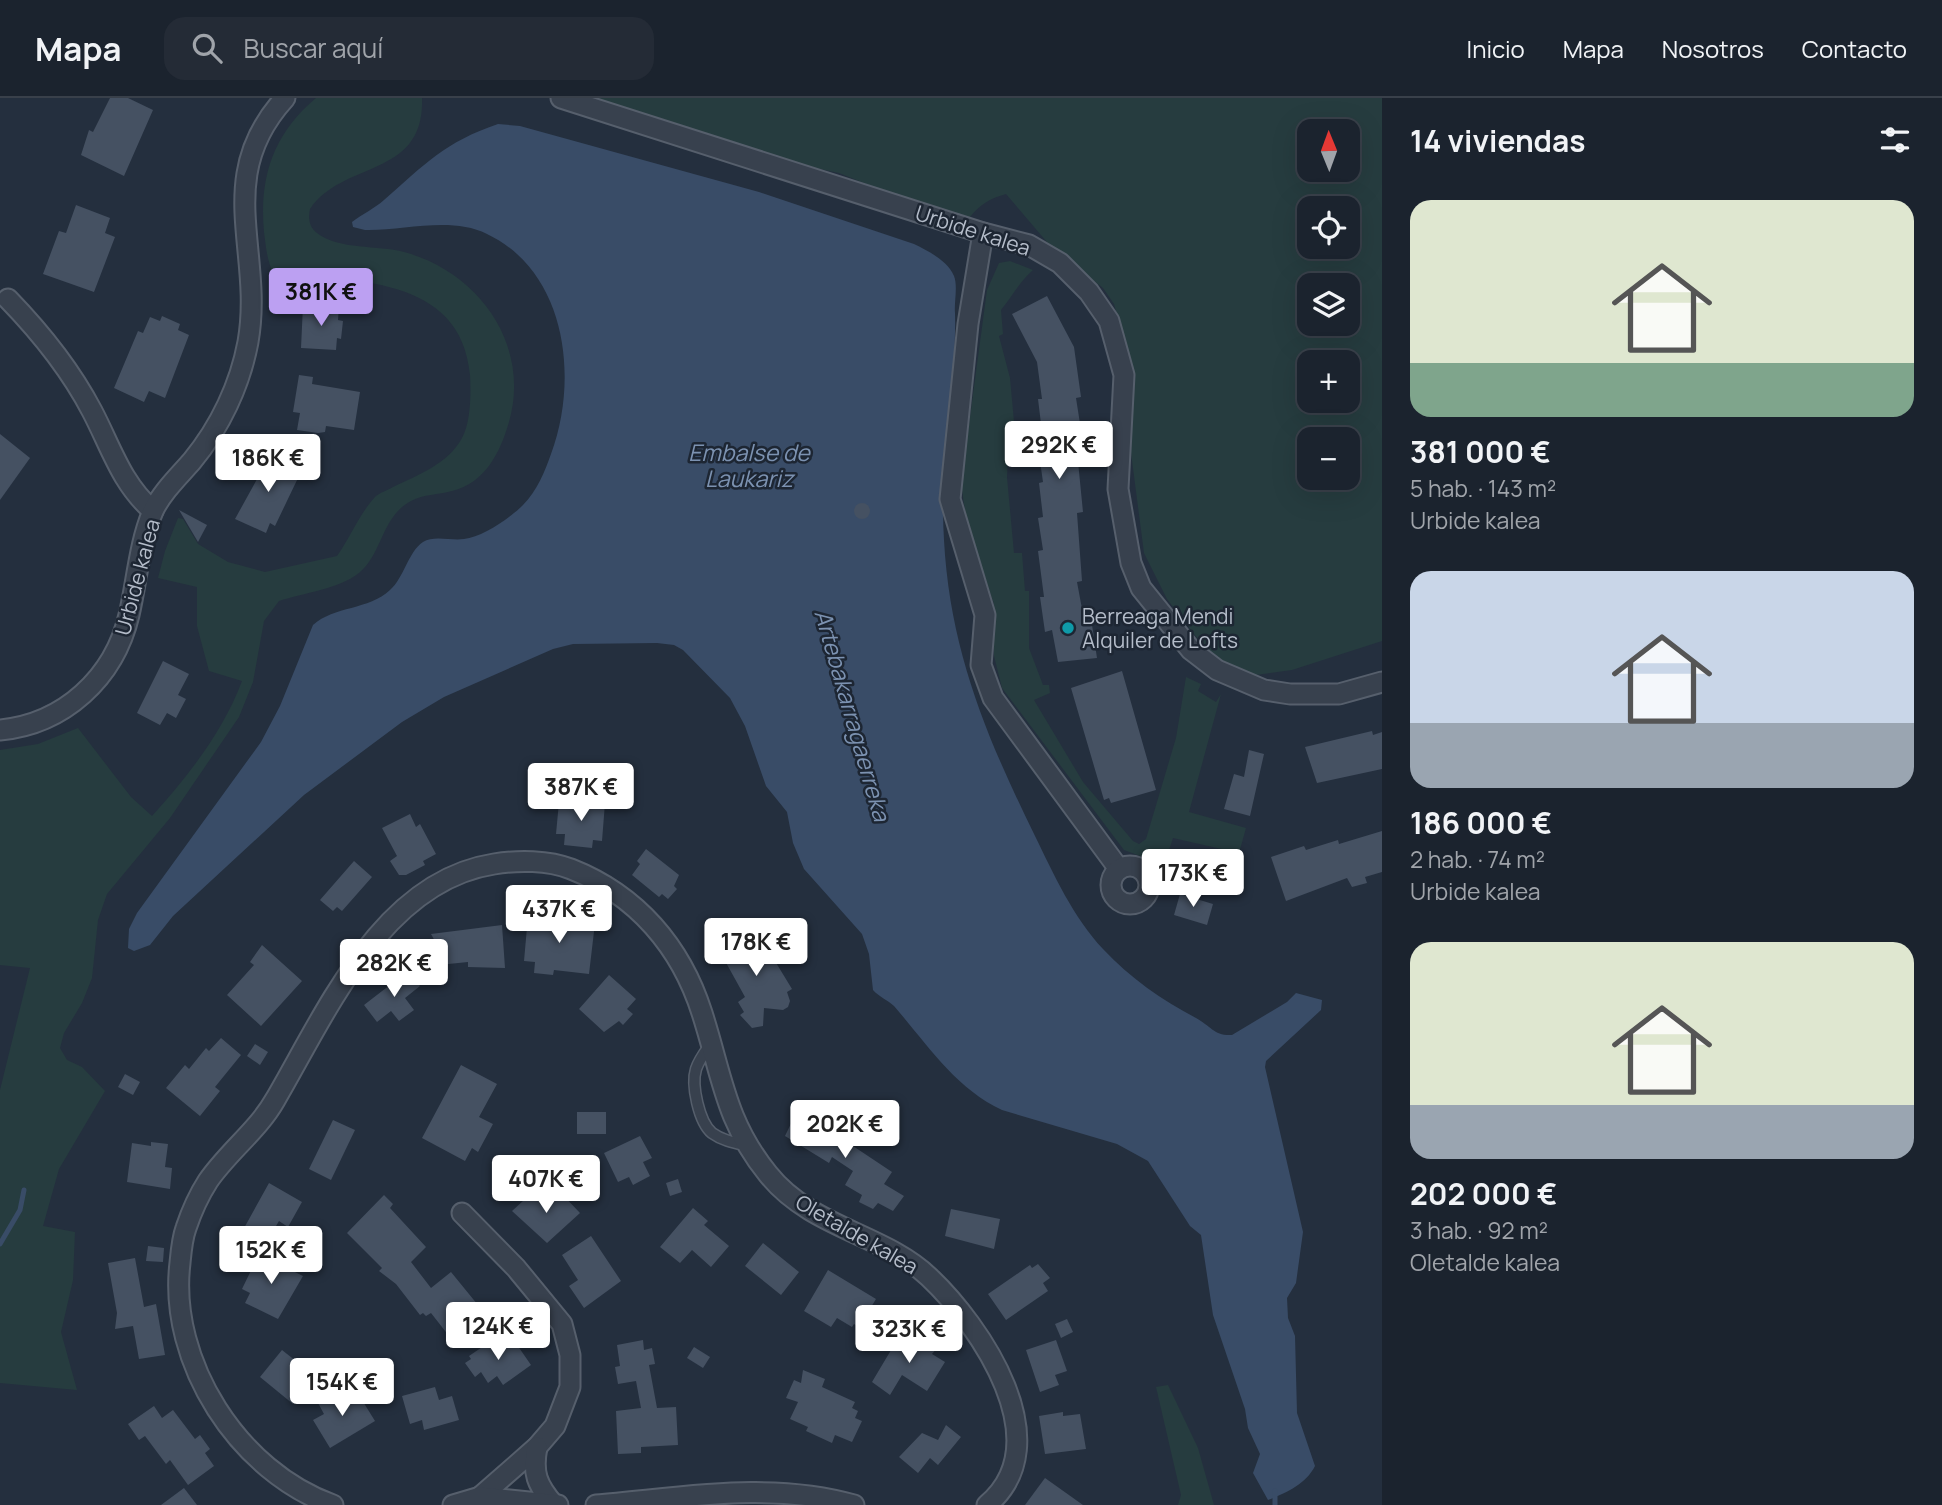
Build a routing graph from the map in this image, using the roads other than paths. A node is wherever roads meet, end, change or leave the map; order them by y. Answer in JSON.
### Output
{"nodes":[{"id":1,"x":285,"y":98,"type":"edge"},
{"id":2,"x":561,"y":98,"type":"edge"},
{"id":3,"x":983,"y":233,"type":"junction"},
{"id":4,"x":8,"y":299,"type":"dead end"},
{"id":5,"x":153,"y":511,"type":"junction"},
{"id":6,"x":1382,"y":682,"type":"edge"},
{"id":7,"x":0,"y":730,"type":"edge"},
{"id":8,"x":1119,"y":869,"type":"dead end"},
{"id":9,"x":710,"y":1044,"type":"junction"},
{"id":10,"x":750,"y":1146,"type":"junction"},
{"id":11,"x":462,"y":1213,"type":"dead end"},
{"id":12,"x":537,"y":1447,"type":"junction"},
{"id":13,"x":480,"y":1497,"type":"junction"},
{"id":14,"x":333,"y":1505,"type":"edge"},
{"id":15,"x":453,"y":1505,"type":"edge"},
{"id":16,"x":556,"y":1505,"type":"edge"},
{"id":17,"x":596,"y":1505,"type":"edge"},
{"id":18,"x":854,"y":1505,"type":"edge"},
{"id":19,"x":988,"y":1505,"type":"edge"}],
"edges":[{"from":1,"to":5,"type":"street","name":"Urbide kalea"},
{"from":2,"to":3,"type":"street","name":"Urbide kalea"},
{"from":3,"to":6,"type":"street","name":"Urbide kalea"},
{"from":3,"to":8,"type":"street"},
{"from":4,"to":5,"type":"street"},
{"from":5,"to":7,"type":"street","name":"Urbide kalea"},
{"from":9,"to":10,"type":"street","name":"Oletalde kalea"},
{"from":9,"to":10,"type":"lane"},
{"from":9,"to":14,"type":"street","name":"Oletalde kalea"},
{"from":10,"to":19,"type":"street","name":"Oletalde kalea"},
{"from":11,"to":12,"type":"street"},
{"from":12,"to":13,"type":"street"},
{"from":12,"to":16,"type":"street"},
{"from":13,"to":15,"type":"street"},
{"from":13,"to":16,"type":"street"},
{"from":17,"to":18,"type":"street"}]}
